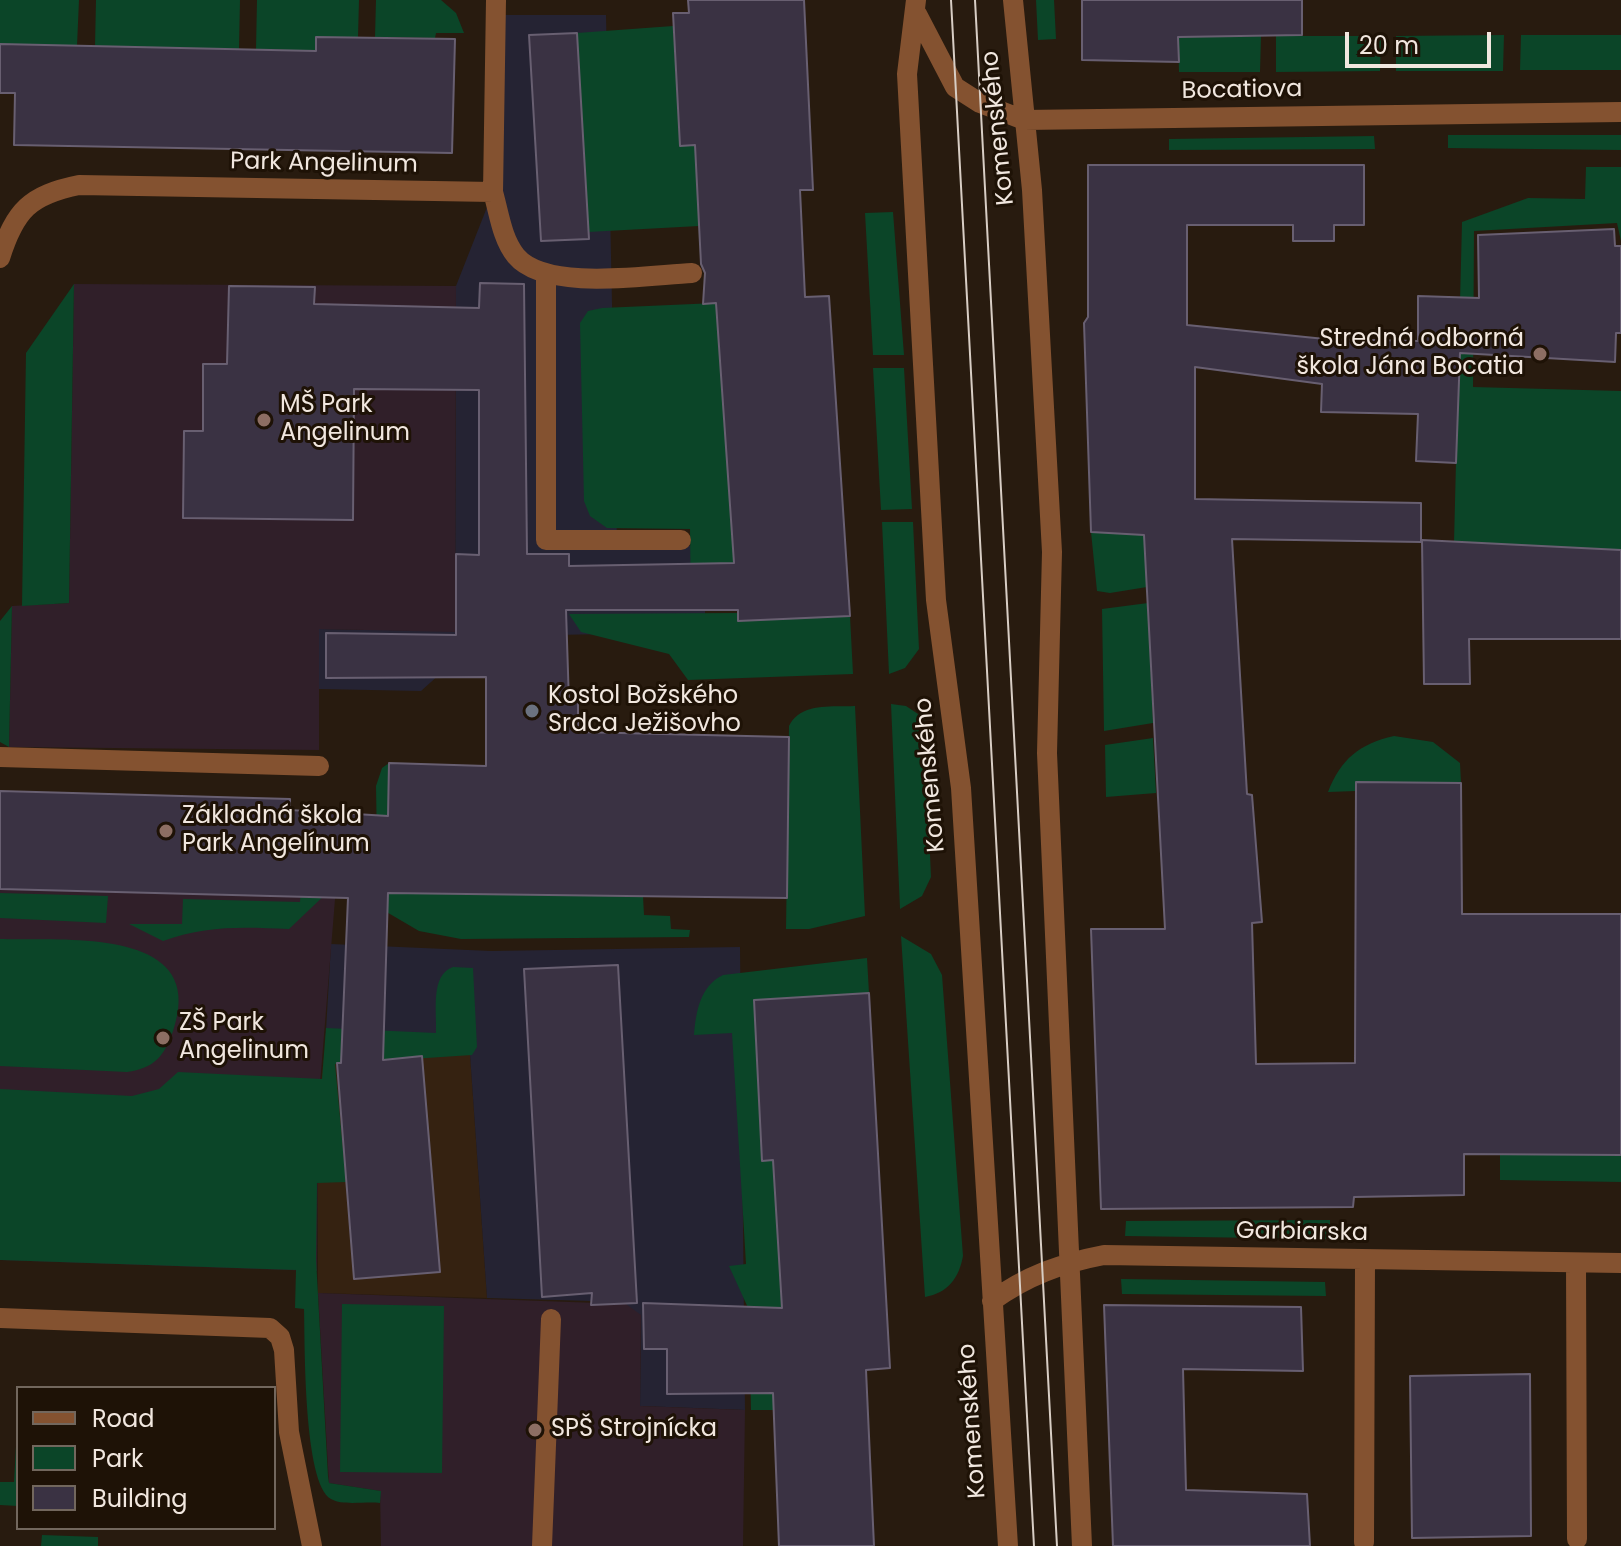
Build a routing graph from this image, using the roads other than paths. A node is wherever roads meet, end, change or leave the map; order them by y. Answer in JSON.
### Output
{"nodes":[{"id":1,"x":496,"y":0,"type":"edge"},
{"id":2,"x":1013,"y":0,"type":"edge"},
{"id":3,"x":916,"y":7,"type":"edge"},
{"id":4,"x":1621,"y":112,"type":"edge"},
{"id":5,"x":1024,"y":120,"type":"junction"},
{"id":6,"x":493,"y":192,"type":"junction"},
{"id":7,"x":0,"y":258,"type":"edge"},
{"id":8,"x":546,"y":273,"type":"junction"},
{"id":9,"x":692,"y":273,"type":"dead end"},
{"id":10,"x":681,"y":540,"type":"dead end"},
{"id":11,"x":0,"y":757,"type":"edge"},
{"id":12,"x":319,"y":766,"type":"dead end"},
{"id":13,"x":1365,"y":1261,"type":"junction"},
{"id":14,"x":1067,"y":1263,"type":"junction"},
{"id":15,"x":1576,"y":1263,"type":"junction"},
{"id":16,"x":1621,"y":1263,"type":"edge"},
{"id":17,"x":992,"y":1301,"type":"junction"},
{"id":18,"x":0,"y":1318,"type":"edge"},
{"id":19,"x":551,"y":1319,"type":"dead end"},
{"id":20,"x":1577,"y":1539,"type":"dead end"},
{"id":21,"x":1364,"y":1542,"type":"dead end"},
{"id":22,"x":312,"y":1546,"type":"edge"},
{"id":23,"x":542,"y":1546,"type":"edge"},
{"id":24,"x":1008,"y":1546,"type":"edge"},
{"id":25,"x":1082,"y":1546,"type":"edge"}],
"edges":[{"from":1,"to":6,"type":"street"},
{"from":2,"to":5,"type":"street","name":"Komenského"},
{"from":3,"to":5,"type":"street","name":"Bocatiova"},
{"from":3,"to":17,"type":"street","name":"Komenského"},
{"from":4,"to":5,"type":"street","name":"Bocatiova"},
{"from":5,"to":14,"type":"street","name":"Komenského"},
{"from":6,"to":7,"type":"street","name":"Park Angelinum"},
{"from":6,"to":8,"type":"street"},
{"from":8,"to":9,"type":"street"},
{"from":8,"to":10,"type":"street"},
{"from":11,"to":12,"type":"street"},
{"from":13,"to":14,"type":"street","name":"Garbiarska"},
{"from":13,"to":15,"type":"street","name":"Garbiarska"},
{"from":13,"to":21,"type":"street"},
{"from":14,"to":17,"type":"street","name":"Garbiarska"},
{"from":14,"to":25,"type":"street","name":"Komenského"},
{"from":15,"to":16,"type":"street","name":"Garbiarska"},
{"from":15,"to":20,"type":"street"},
{"from":17,"to":24,"type":"street","name":"Komenského"},
{"from":18,"to":22,"type":"street"},
{"from":19,"to":23,"type":"street"}]}
